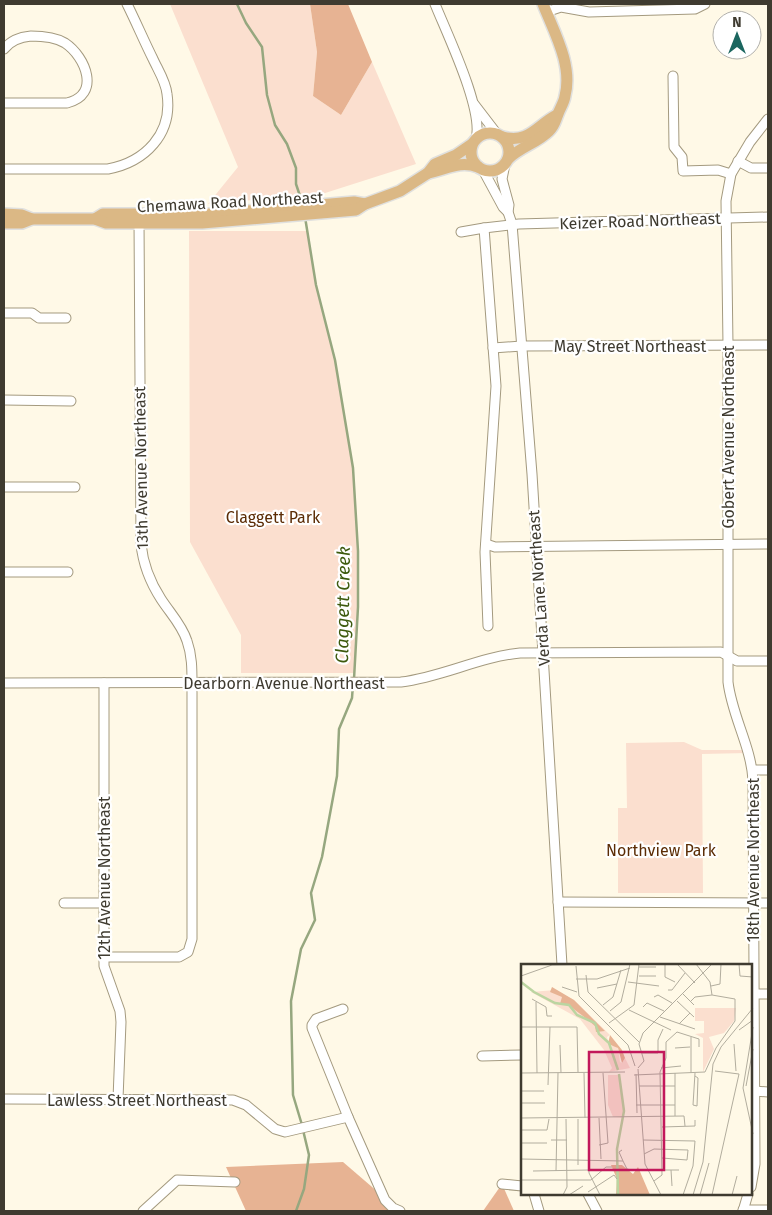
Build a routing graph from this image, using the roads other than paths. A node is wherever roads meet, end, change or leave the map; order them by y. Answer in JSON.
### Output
{"nodes":[{"id":1,"x":127,"y":4,"type":"edge"},
{"id":2,"x":435,"y":4,"type":"edge"},
{"id":3,"x":705,"y":4,"type":"edge"},
{"id":4,"x":545,"y":8,"type":"edge"},
{"id":5,"x":589,"y":8,"type":"edge"},
{"id":6,"x":4,"y":49,"type":"edge"},
{"id":7,"x":673,"y":76,"type":"dead end"},
{"id":8,"x":4,"y":103,"type":"edge"},
{"id":9,"x":474,"y":104,"type":"junction"},
{"id":10,"x":557,"y":115,"type":"junction"},
{"id":11,"x":768,"y":119,"type":"edge"},
{"id":12,"x":500,"y":135,"type":"junction"},
{"id":13,"x":474,"y":142,"type":"junction"},
{"id":14,"x":506,"y":161,"type":"junction"},
{"id":15,"x":738,"y":161,"type":"junction"},
{"id":16,"x":480,"y":168,"type":"junction"},
{"id":17,"x":768,"y":168,"type":"edge"},
{"id":18,"x":4,"y":169,"type":"edge"},
{"id":19,"x":428,"y":173,"type":"junction"},
{"id":20,"x":731,"y":174,"type":"junction"},
{"id":21,"x":508,"y":212,"type":"junction"},
{"id":22,"x":4,"y":214,"type":"edge"},
{"id":23,"x":768,"y":217,"type":"edge"},
{"id":24,"x":726,"y":218,"type":"junction"},
{"id":25,"x":32,"y":219,"type":"junction"},
{"id":26,"x":139,"y":219,"type":"junction"},
{"id":27,"x":4,"y":223,"type":"edge"},
{"id":28,"x":512,"y":224,"type":"junction"},
{"id":29,"x":484,"y":228,"type":"junction"},
{"id":30,"x":461,"y":232,"type":"dead end"},
{"id":31,"x":4,"y":313,"type":"edge"},
{"id":32,"x":66,"y":318,"type":"dead end"},
{"id":33,"x":728,"y":345,"type":"junction"},
{"id":34,"x":768,"y":345,"type":"edge"},
{"id":35,"x":522,"y":346,"type":"junction"},
{"id":36,"x":493,"y":348,"type":"junction"},
{"id":37,"x":4,"y":400,"type":"edge"},
{"id":38,"x":71,"y":401,"type":"dead end"},
{"id":39,"x":4,"y":487,"type":"edge"},
{"id":40,"x":74,"y":487,"type":"dead end"},
{"id":41,"x":486,"y":544,"type":"junction"},
{"id":42,"x":768,"y":544,"type":"edge"},
{"id":43,"x":728,"y":545,"type":"junction"},
{"id":44,"x":537,"y":546,"type":"junction"},
{"id":45,"x":4,"y":572,"type":"edge"},
{"id":46,"x":68,"y":572,"type":"dead end"},
{"id":47,"x":488,"y":626,"type":"dead end"},
{"id":48,"x":544,"y":653,"type":"junction"},
{"id":49,"x":728,"y":656,"type":"junction"},
{"id":50,"x":768,"y":661,"type":"edge"},
{"id":51,"x":4,"y":683,"type":"edge"},
{"id":52,"x":104,"y":683,"type":"junction"},
{"id":53,"x":192,"y":684,"type":"junction"},
{"id":54,"x":752,"y":770,"type":"junction"},
{"id":55,"x":768,"y":770,"type":"edge"},
{"id":56,"x":558,"y":902,"type":"junction"},
{"id":57,"x":64,"y":903,"type":"dead end"},
{"id":58,"x":104,"y":903,"type":"junction"},
{"id":59,"x":753,"y":903,"type":"junction"},
{"id":60,"x":768,"y":903,"type":"edge"},
{"id":61,"x":104,"y":957,"type":"junction"},
{"id":62,"x":562,"y":964,"type":"edge"},
{"id":63,"x":752,"y":994,"type":"edge"},
{"id":64,"x":768,"y":994,"type":"edge"},
{"id":65,"x":343,"y":1009,"type":"dead end"},
{"id":66,"x":521,"y":1055,"type":"edge"},
{"id":67,"x":482,"y":1056,"type":"dead end"},
{"id":68,"x":754,"y":1091,"type":"junction"},
{"id":69,"x":768,"y":1092,"type":"edge"},
{"id":70,"x":4,"y":1099,"type":"edge"},
{"id":71,"x":118,"y":1099,"type":"junction"},
{"id":72,"x":348,"y":1117,"type":"junction"},
{"id":73,"x":752,"y":1181,"type":"edge"},
{"id":74,"x":234,"y":1182,"type":"dead end"},
{"id":75,"x":502,"y":1184,"type":"dead end"},
{"id":76,"x":521,"y":1186,"type":"edge"},
{"id":77,"x":534,"y":1195,"type":"edge"},
{"id":78,"x":589,"y":1195,"type":"edge"},
{"id":79,"x":748,"y":1195,"type":"edge"},
{"id":80,"x":768,"y":1210,"type":"edge"},
{"id":81,"x":143,"y":1211,"type":"edge"},
{"id":82,"x":400,"y":1211,"type":"edge"},
{"id":83,"x":539,"y":1211,"type":"edge"},
{"id":84,"x":598,"y":1211,"type":"edge"},
{"id":85,"x":743,"y":1211,"type":"edge"}],
"edges":[{"from":1,"to":18,"type":"street"},
{"from":2,"to":9,"type":"street"},
{"from":3,"to":5,"type":"street"},
{"from":4,"to":5,"type":"street"},
{"from":4,"to":10,"type":"main road"},
{"from":6,"to":8,"type":"street"},
{"from":7,"to":20,"type":"street"},
{"from":9,"to":12,"type":"street"},
{"from":9,"to":13,"type":"street"},
{"from":10,"to":12,"type":"main road"},
{"from":10,"to":14,"type":"main road"},
{"from":11,"to":15,"type":"street","name":"Gobert Avenue Northeast"},
{"from":12,"to":13,"type":"main road"},
{"from":12,"to":14,"type":"main road"},
{"from":13,"to":16,"type":"main road"},
{"from":13,"to":19,"type":"main road","name":"Chemawa Road Northeast"},
{"from":14,"to":16,"type":"main road"},
{"from":14,"to":21,"type":"street","name":"Verda Lane Northeast"},
{"from":15,"to":17,"type":"street"},
{"from":15,"to":20,"type":"street","name":"Gobert Avenue Northeast"},
{"from":16,"to":19,"type":"main road","name":"Chemawa Road Northeast"},
{"from":16,"to":21,"type":"street","name":"Verda Lane Northeast"},
{"from":19,"to":26,"type":"main road","name":"Chemawa Road Northeast"},
{"from":20,"to":24,"type":"street","name":"Gobert Avenue Northeast"},
{"from":21,"to":28,"type":"street","name":"Verda Lane Northeast"},
{"from":22,"to":25,"type":"main road","name":"Chemawa Road Northeast"},
{"from":23,"to":24,"type":"street","name":"Keizer Road Northeast"},
{"from":24,"to":28,"type":"street","name":"Keizer Road Northeast"},
{"from":24,"to":33,"type":"street","name":"Gobert Avenue Northeast"},
{"from":25,"to":26,"type":"main road","name":"Chemawa Road Northeast"},
{"from":25,"to":27,"type":"main road","name":"Chemawa Road Northeast"},
{"from":26,"to":53,"type":"street","name":"13th Avenue Northeast"},
{"from":28,"to":29,"type":"street","name":"Keizer Road Northeast"},
{"from":28,"to":35,"type":"street","name":"Verda Lane Northeast"},
{"from":29,"to":30,"type":"street","name":"Keizer Road Northeast"},
{"from":29,"to":36,"type":"street"},
{"from":31,"to":32,"type":"street"},
{"from":33,"to":34,"type":"street","name":"May Street Northeast"},
{"from":33,"to":35,"type":"street","name":"May Street Northeast"},
{"from":33,"to":43,"type":"street","name":"Gobert Avenue Northeast"},
{"from":35,"to":36,"type":"street","name":"May Street Northeast"},
{"from":35,"to":44,"type":"street","name":"Verda Lane Northeast"},
{"from":36,"to":41,"type":"street"},
{"from":37,"to":38,"type":"street"},
{"from":39,"to":40,"type":"street"},
{"from":41,"to":44,"type":"street"},
{"from":41,"to":47,"type":"street"},
{"from":42,"to":43,"type":"street"},
{"from":43,"to":44,"type":"street"},
{"from":43,"to":49,"type":"street","name":"Gobert Avenue Northeast"},
{"from":44,"to":48,"type":"street","name":"Verda Lane Northeast"},
{"from":45,"to":46,"type":"street"},
{"from":48,"to":49,"type":"street","name":"Dearborn Avenue Northeast"},
{"from":48,"to":53,"type":"street","name":"Dearborn Avenue Northeast"},
{"from":48,"to":56,"type":"street","name":"Verda Lane Northeast"},
{"from":49,"to":50,"type":"street","name":"Dearborn Avenue Northeast"},
{"from":49,"to":54,"type":"street","name":"18th Avenue Northeast"},
{"from":51,"to":52,"type":"street","name":"Dearborn Avenue Northeast"},
{"from":52,"to":53,"type":"street","name":"Dearborn Avenue Northeast"},
{"from":52,"to":58,"type":"street","name":"12th Avenue Northeast"},
{"from":53,"to":61,"type":"street","name":"13th Avenue Northeast"},
{"from":54,"to":55,"type":"street"},
{"from":54,"to":59,"type":"street","name":"18th Avenue Northeast"},
{"from":56,"to":59,"type":"street"},
{"from":56,"to":62,"type":"street","name":"Verda Lane Northeast"},
{"from":57,"to":58,"type":"street"},
{"from":58,"to":61,"type":"street","name":"12th Avenue Northeast"},
{"from":59,"to":60,"type":"street"},
{"from":59,"to":63,"type":"street","name":"18th Avenue Northeast"},
{"from":61,"to":71,"type":"street","name":"12th Avenue Northeast"},
{"from":63,"to":64,"type":"street"},
{"from":63,"to":68,"type":"street","name":"18th Avenue Northeast"},
{"from":65,"to":72,"type":"street"},
{"from":66,"to":67,"type":"street"},
{"from":68,"to":69,"type":"street"},
{"from":68,"to":73,"type":"street","name":"18th Avenue Northeast"},
{"from":70,"to":71,"type":"street","name":"Lawless Street Northeast"},
{"from":71,"to":72,"type":"street","name":"Lawless Street Northeast"},
{"from":72,"to":82,"type":"street"},
{"from":74,"to":81,"type":"street"},
{"from":75,"to":76,"type":"street"},
{"from":77,"to":83,"type":"street"},
{"from":78,"to":84,"type":"street"},
{"from":79,"to":85,"type":"street"},
{"from":80,"to":85,"type":"street"}]}
